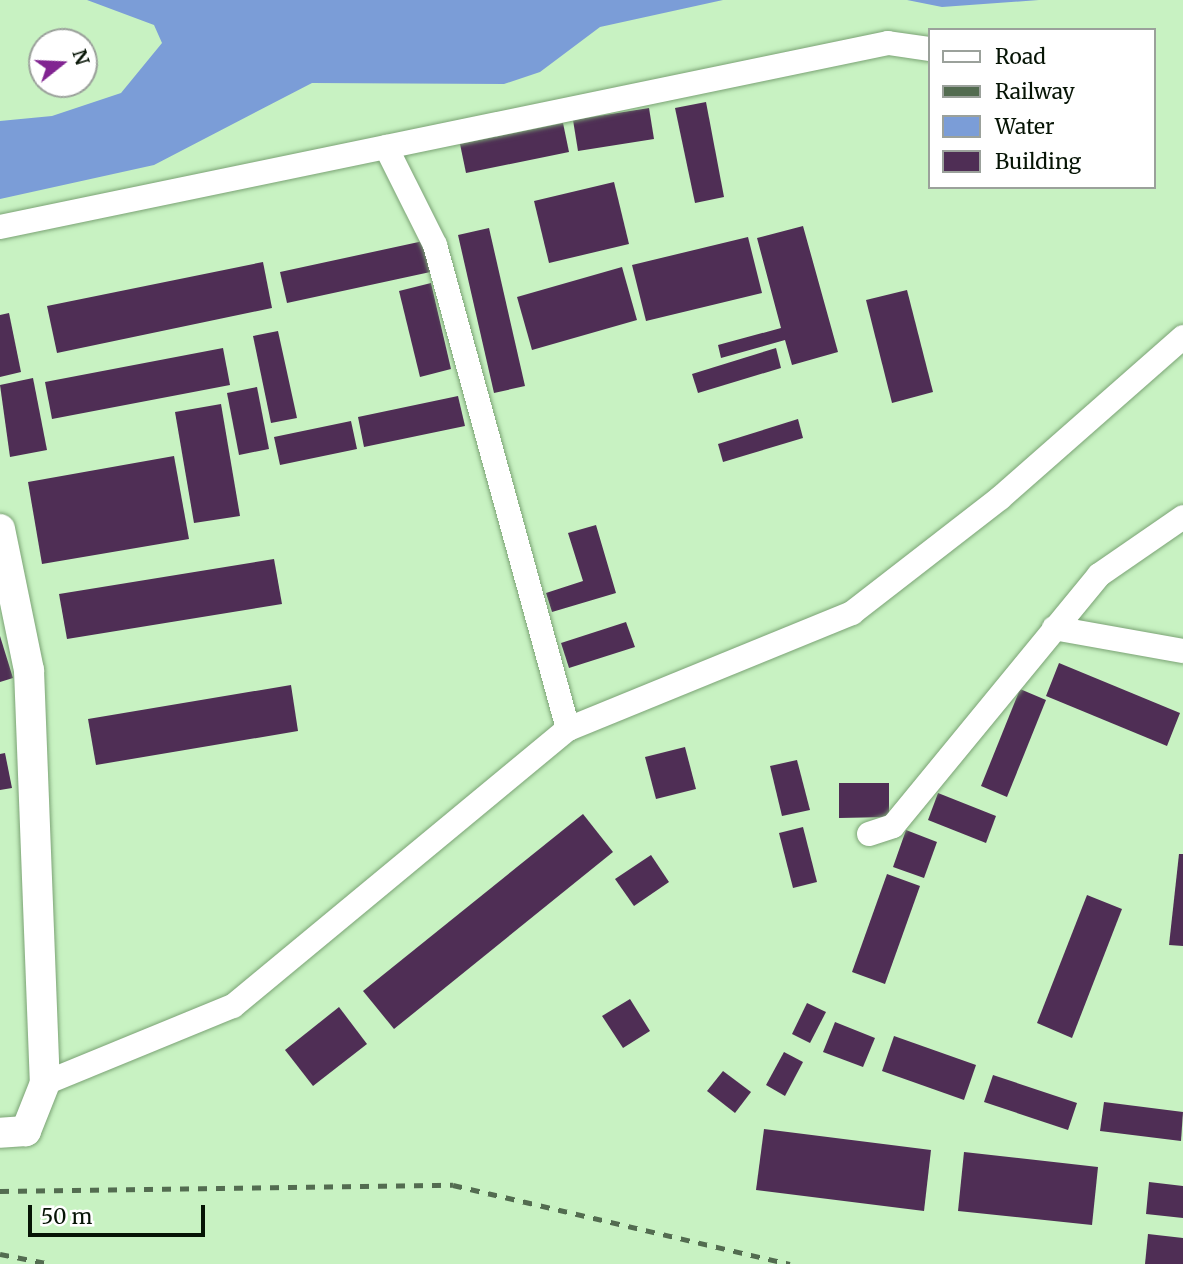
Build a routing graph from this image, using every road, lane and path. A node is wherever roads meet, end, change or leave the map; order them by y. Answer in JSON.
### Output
{"nodes":[{"id":1,"x":928,"y":49,"type":"edge"},
{"id":2,"x":386,"y":147,"type":"junction"},
{"id":3,"x":0,"y":227,"type":"edge"},
{"id":4,"x":1183,"y":337,"type":"edge"},
{"id":5,"x":1183,"y":517,"type":"edge"},
{"id":6,"x":0,"y":529,"type":"edge"},
{"id":7,"x":1054,"y":628,"type":"junction"},
{"id":8,"x":1183,"y":651,"type":"edge"},
{"id":9,"x":568,"y":729,"type":"junction"},
{"id":10,"x":869,"y":834,"type":"dead end"},
{"id":11,"x":45,"y":1083,"type":"junction"},
{"id":12,"x":0,"y":1133,"type":"edge"}],
"edges":[{"from":1,"to":2,"type":"street"},
{"from":2,"to":3,"type":"street"},
{"from":2,"to":9,"type":"street"},
{"from":4,"to":9,"type":"street"},
{"from":5,"to":7,"type":"street"},
{"from":6,"to":11,"type":"street"},
{"from":7,"to":8,"type":"street"},
{"from":7,"to":10,"type":"street"},
{"from":9,"to":11,"type":"street"},
{"from":11,"to":12,"type":"street"}]}
